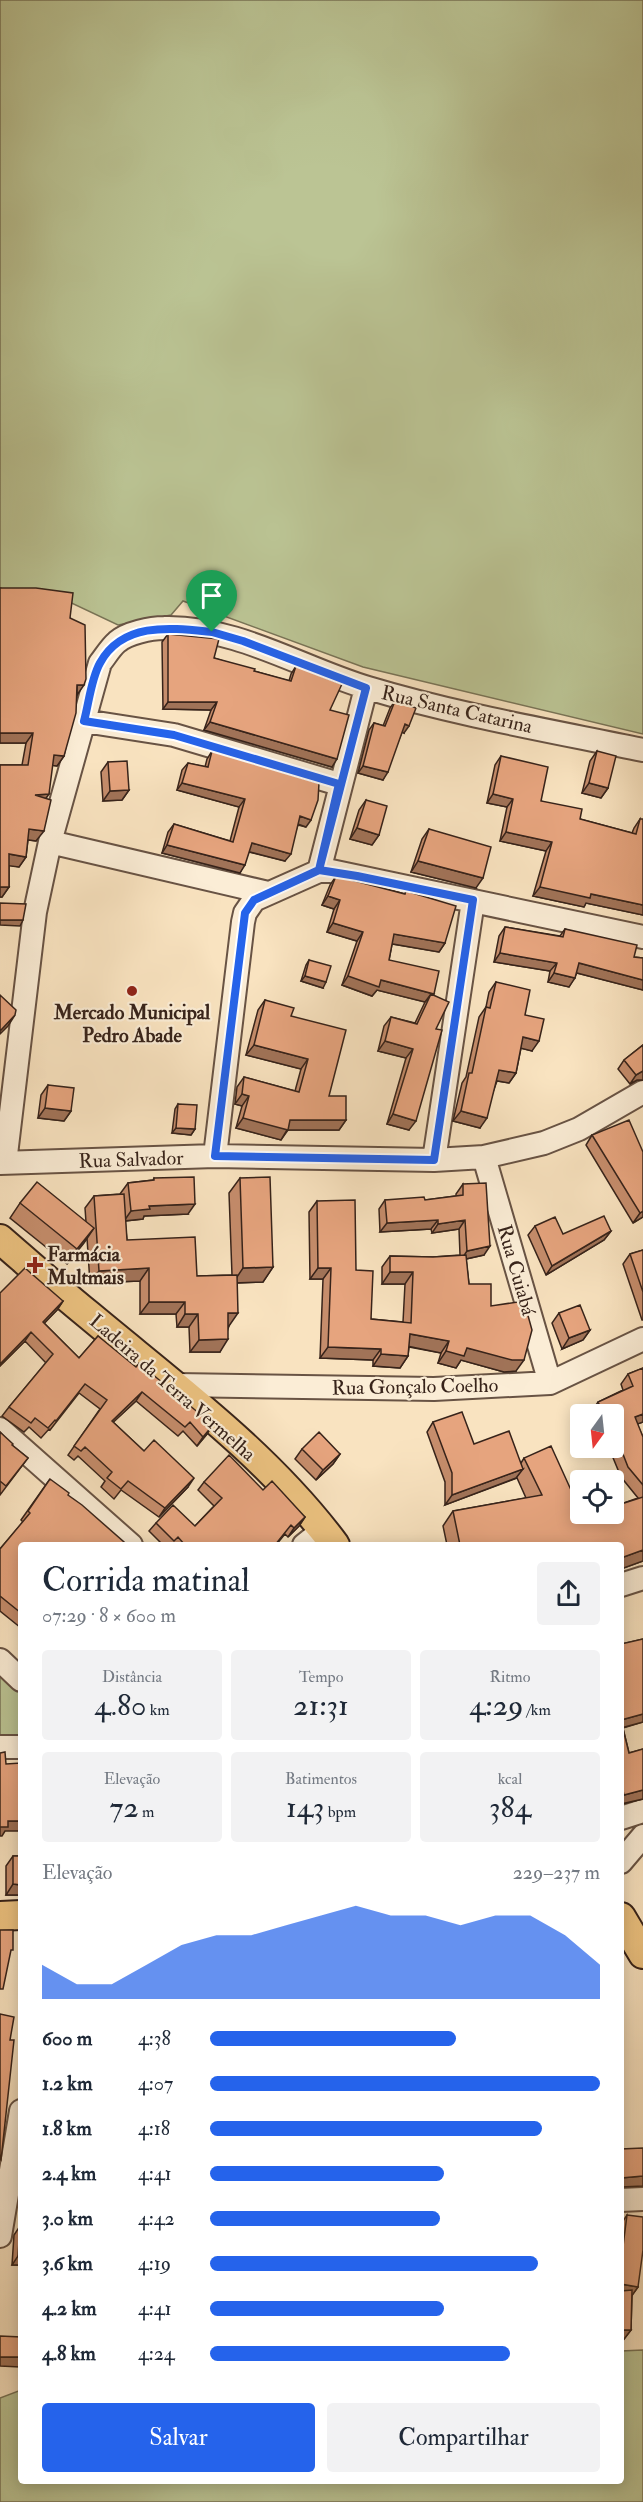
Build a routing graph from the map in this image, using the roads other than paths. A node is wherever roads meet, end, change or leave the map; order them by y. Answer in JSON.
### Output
{"nodes":[{"id":1,"x":366,"y":688,"type":"junction"},
{"id":2,"x":84,"y":721,"type":"junction"},
{"id":3,"x":643,"y":750,"type":"edge"},
{"id":4,"x":339,"y":784,"type":"junction"},
{"id":5,"x":50,"y":842,"type":"junction"},
{"id":6,"x":319,"y":870,"type":"junction"},
{"id":7,"x":268,"y":893,"type":"junction"},
{"id":8,"x":473,"y":900,"type":"junction"},
{"id":9,"x":643,"y":936,"type":"edge"},
{"id":10,"x":643,"y":1092,"type":"edge"},
{"id":11,"x":215,"y":1156,"type":"junction"},
{"id":12,"x":484,"y":1157,"type":"junction"},
{"id":13,"x":434,"y":1160,"type":"junction"},
{"id":14,"x":3,"y":1163,"type":"edge"},
{"id":15,"x":0,"y":1239,"type":"edge"},
{"id":16,"x":643,"y":1339,"type":"edge"},
{"id":17,"x":550,"y":1383,"type":"junction"},
{"id":18,"x":177,"y":1385,"type":"junction"},
{"id":19,"x":0,"y":1429,"type":"edge"},
{"id":20,"x":321,"y":1540,"type":"edge"},
{"id":21,"x":128,"y":1542,"type":"edge"},
{"id":22,"x":643,"y":1578,"type":"edge"},
{"id":23,"x":624,"y":1584,"type":"edge"},
{"id":24,"x":0,"y":1660,"type":"edge"},
{"id":25,"x":18,"y":1677,"type":"edge"},
{"id":26,"x":0,"y":1747,"type":"edge"},
{"id":27,"x":18,"y":1748,"type":"edge"},
{"id":28,"x":643,"y":1810,"type":"edge"},
{"id":29,"x":624,"y":1817,"type":"edge"},
{"id":30,"x":643,"y":1836,"type":"edge"},
{"id":31,"x":624,"y":1858,"type":"edge"},
{"id":32,"x":0,"y":1901,"type":"edge"},
{"id":33,"x":18,"y":1901,"type":"edge"},
{"id":34,"x":18,"y":1915,"type":"edge"},
{"id":35,"x":0,"y":1916,"type":"edge"},
{"id":36,"x":624,"y":1922,"type":"edge"},
{"id":37,"x":643,"y":1954,"type":"edge"},
{"id":38,"x":18,"y":2133,"type":"edge"},
{"id":39,"x":643,"y":2199,"type":"edge"},
{"id":40,"x":624,"y":2200,"type":"edge"},
{"id":41,"x":6,"y":2221,"type":"edge"}],
"edges":[{"from":1,"to":2,"type":"street","name":"Rua Santa Catarina"},
{"from":1,"to":3,"type":"street","name":"Rua Santa Catarina"},
{"from":1,"to":4,"type":"street"},
{"from":2,"to":4,"type":"street"},
{"from":2,"to":5,"type":"street","name":"Rua Santa Catarina"},
{"from":4,"to":6,"type":"street"},
{"from":5,"to":7,"type":"street"},
{"from":5,"to":14,"type":"street","name":"Rua Santa Catarina"},
{"from":6,"to":7,"type":"street"},
{"from":6,"to":8,"type":"street"},
{"from":7,"to":11,"type":"street"},
{"from":8,"to":9,"type":"street"},
{"from":8,"to":13,"type":"street"},
{"from":10,"to":12,"type":"street","name":"Rua Salvador"},
{"from":11,"to":13,"type":"street","name":"Rua Salvador"},
{"from":11,"to":14,"type":"street","name":"Rua Salvador"},
{"from":12,"to":13,"type":"street","name":"Rua Salvador"},
{"from":12,"to":17,"type":"street","name":"Rua Cuiabá"},
{"from":15,"to":18,"type":"main road","name":"Ladeira da Terra Vermelha"},
{"from":16,"to":17,"type":"street","name":"Rua Gonçalo Coelho"},
{"from":17,"to":18,"type":"street","name":"Rua Gonçalo Coelho"},
{"from":18,"to":20,"type":"main road","name":"Ladeira da Terra Vermelha"},
{"from":19,"to":21,"type":"street"},
{"from":22,"to":23,"type":"street"},
{"from":24,"to":25,"type":"street"},
{"from":26,"to":27,"type":"street"},
{"from":28,"to":29,"type":"street"},
{"from":30,"to":31,"type":"street"},
{"from":32,"to":33,"type":"main road"},
{"from":34,"to":35,"type":"main road"},
{"from":36,"to":37,"type":"main road"},
{"from":38,"to":41,"type":"street"},
{"from":39,"to":40,"type":"street"}]}
